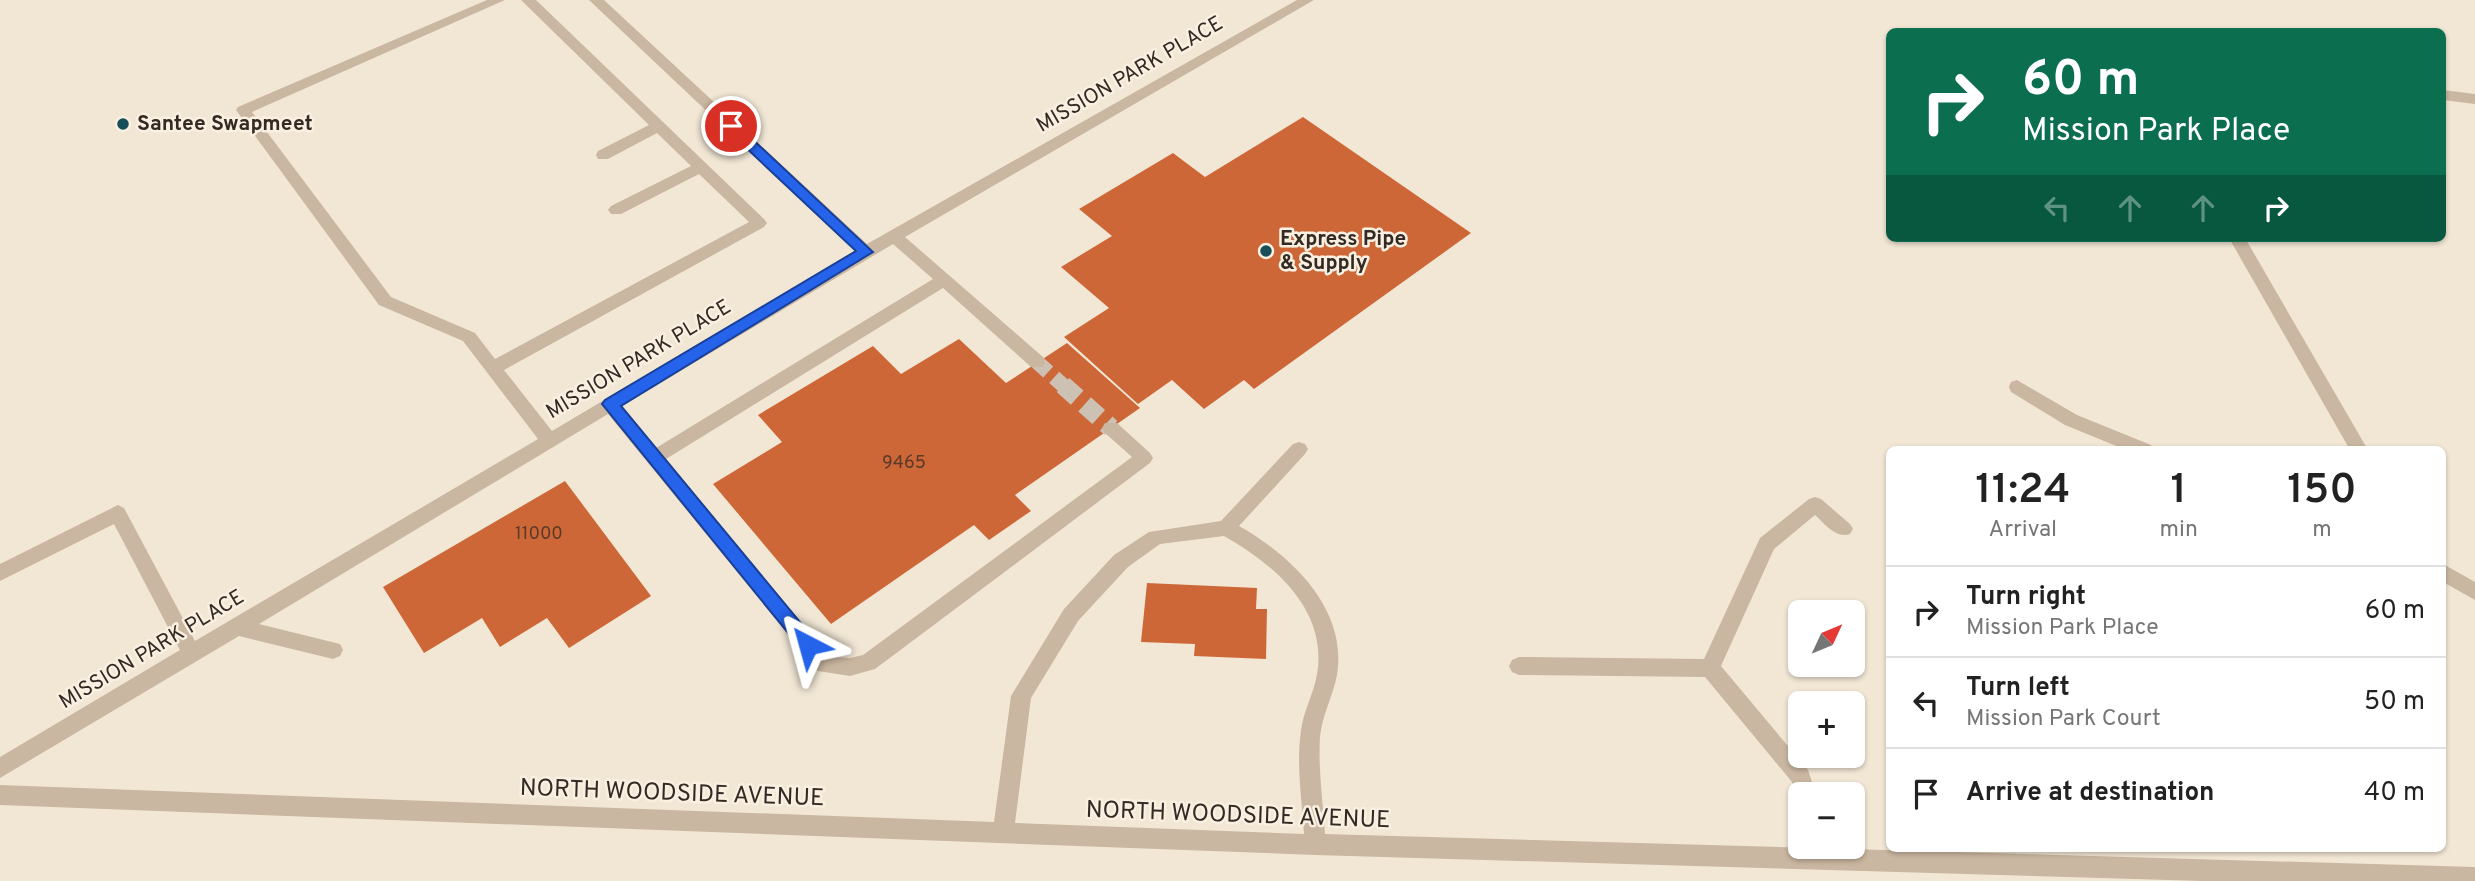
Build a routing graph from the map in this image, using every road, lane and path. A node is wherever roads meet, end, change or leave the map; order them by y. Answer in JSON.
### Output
{"nodes":[{"id":1,"x":498,"y":0,"type":"edge"},
{"id":2,"x":528,"y":0,"type":"edge"},
{"id":3,"x":596,"y":0,"type":"edge"},
{"id":4,"x":1307,"y":0,"type":"edge"},
{"id":5,"x":2446,"y":95,"type":"edge"},
{"id":6,"x":2475,"y":99,"type":"edge"},
{"id":7,"x":659,"y":127,"type":"junction"},
{"id":8,"x":603,"y":155,"type":"dead end"},
{"id":9,"x":700,"y":167,"type":"junction"},
{"id":10,"x":616,"y":210,"type":"dead end"},
{"id":11,"x":894,"y":236,"type":"junction"},
{"id":12,"x":2239,"y":242,"type":"edge"},
{"id":13,"x":866,"y":252,"type":"junction"},
{"id":14,"x":944,"y":280,"type":"junction"},
{"id":15,"x":1037,"y":362,"type":"tunnel mouth"},
{"id":16,"x":493,"y":368,"type":"junction"},
{"id":17,"x":2017,"y":387,"type":"dead end"},
{"id":18,"x":610,"y":404,"type":"junction"},
{"id":19,"x":1111,"y":428,"type":"tunnel mouth"},
{"id":20,"x":549,"y":440,"type":"junction"},
{"id":21,"x":2135,"y":446,"type":"edge"},
{"id":22,"x":2357,"y":446,"type":"edge"},
{"id":23,"x":1299,"y":449,"type":"dead end"},
{"id":24,"x":654,"y":458,"type":"junction"},
{"id":25,"x":1226,"y":528,"type":"junction"},
{"id":26,"x":1844,"y":529,"type":"dead end"},
{"id":27,"x":0,"y":573,"type":"edge"},
{"id":28,"x":2446,"y":574,"type":"edge"},
{"id":29,"x":2475,"y":592,"type":"edge"},
{"id":30,"x":237,"y":627,"type":"junction"},
{"id":31,"x":333,"y":650,"type":"dead end"},
{"id":32,"x":191,"y":653,"type":"junction"},
{"id":33,"x":1519,"y":666,"type":"dead end"},
{"id":34,"x":1710,"y":668,"type":"junction"},
{"id":35,"x":0,"y":768,"type":"edge"},
{"id":36,"x":1802,"y":782,"type":"edge"},
{"id":37,"x":0,"y":795,"type":"edge"},
{"id":38,"x":1003,"y":833,"type":"junction"},
{"id":39,"x":1315,"y":845,"type":"junction"},
{"id":40,"x":1788,"y":852,"type":"edge"},
{"id":41,"x":1865,"y":855,"type":"edge"},
{"id":42,"x":2475,"y":878,"type":"edge"}],
"edges":[{"from":1,"to":16,"type":"street"},
{"from":2,"to":7,"type":"street"},
{"from":3,"to":13,"type":"street"},
{"from":4,"to":11,"type":"street","name":"MISSION PARK PLACE"},
{"from":5,"to":6,"type":"street"},
{"from":7,"to":8,"type":"street"},
{"from":7,"to":9,"type":"street"},
{"from":9,"to":10,"type":"street"},
{"from":9,"to":16,"type":"street"},
{"from":11,"to":13,"type":"street","name":"MISSION PARK PLACE"},
{"from":11,"to":14,"type":"street"},
{"from":12,"to":22,"type":"street"},
{"from":13,"to":18,"type":"street","name":"MISSION PARK PLACE"},
{"from":14,"to":15,"type":"street"},
{"from":14,"to":24,"type":"street"},
{"from":16,"to":20,"type":"street"},
{"from":17,"to":21,"type":"street"},
{"from":18,"to":20,"type":"street","name":"MISSION PARK PLACE"},
{"from":18,"to":24,"type":"street"},
{"from":19,"to":24,"type":"street"},
{"from":20,"to":30,"type":"street","name":"MISSION PARK PLACE"},
{"from":23,"to":25,"type":"street"},
{"from":25,"to":38,"type":"street"},
{"from":25,"to":39,"type":"street"},
{"from":26,"to":34,"type":"street"},
{"from":27,"to":32,"type":"street"},
{"from":28,"to":29,"type":"street"},
{"from":30,"to":31,"type":"street"},
{"from":30,"to":32,"type":"street","name":"MISSION PARK PLACE"},
{"from":32,"to":35,"type":"street","name":"MISSION PARK PLACE"},
{"from":33,"to":34,"type":"street"},
{"from":34,"to":36,"type":"street"},
{"from":37,"to":38,"type":"street","name":"NORTH WOODSIDE AVENUE"},
{"from":38,"to":39,"type":"street","name":"NORTH WOODSIDE AVENUE"},
{"from":39,"to":40,"type":"street","name":"NORTH WOODSIDE AVENUE"},
{"from":41,"to":42,"type":"street","name":"NORTH WOODSIDE AVENUE"}]}
